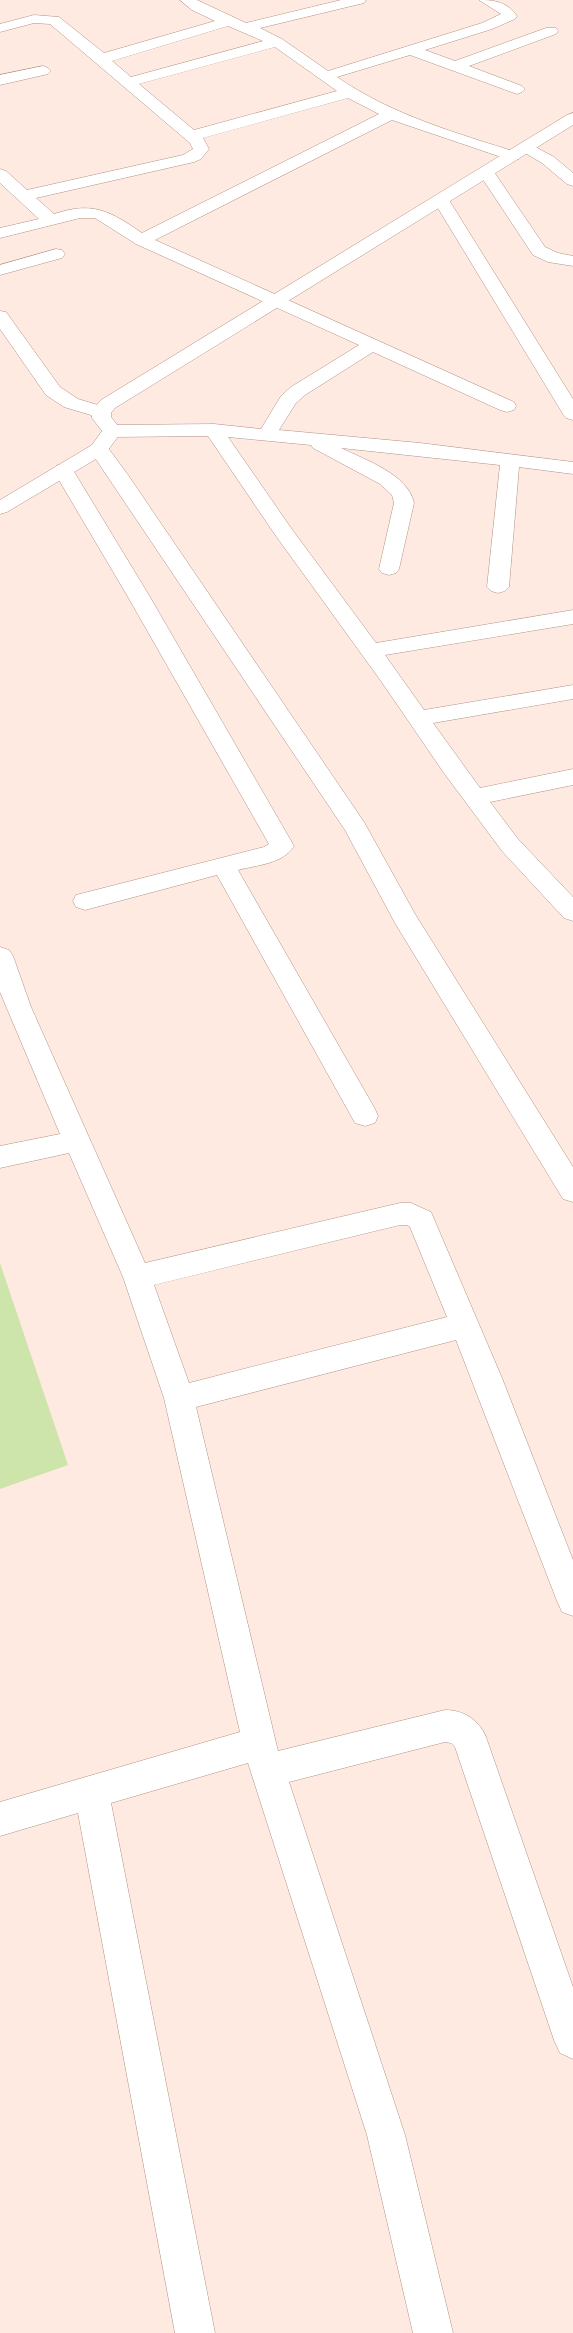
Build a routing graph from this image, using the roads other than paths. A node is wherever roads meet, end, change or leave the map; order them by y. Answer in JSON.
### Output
{"nodes":[{"id":1,"x":187,"y":0,"type":"edge"},
{"id":2,"x":359,"y":0,"type":"edge"},
{"id":3,"x":486,"y":0,"type":"edge"},
{"id":4,"x":510,"y":16,"type":"junction"},
{"id":5,"x":229,"y":21,"type":"junction"},
{"id":6,"x":566,"y":25,"type":"dead end"},
{"id":7,"x":247,"y":27,"type":"junction"},
{"id":8,"x":0,"y":28,"type":"edge"},
{"id":9,"x":551,"y":31,"type":"junction"},
{"id":10,"x":276,"y":42,"type":"junction"},
{"id":11,"x":411,"y":50,"type":"junction"},
{"id":12,"x":101,"y":59,"type":"junction"},
{"id":13,"x":455,"y":66,"type":"junction"},
{"id":14,"x":43,"y":71,"type":"dead end"},
{"id":15,"x":326,"y":76,"type":"junction"},
{"id":16,"x":0,"y":80,"type":"edge"},
{"id":17,"x":128,"y":82,"type":"junction"},
{"id":18,"x":517,"y":89,"type":"dead end"},
{"id":19,"x":350,"y":92,"type":"junction"},
{"id":20,"x":391,"y":114,"type":"junction"},
{"id":21,"x":571,"y":121,"type":"edge"},
{"id":22,"x":192,"y":136,"type":"junction"},
{"id":23,"x":519,"y":152,"type":"junction"},
{"id":24,"x":486,"y":172,"type":"junction"},
{"id":25,"x":0,"y":174,"type":"edge"},
{"id":26,"x":573,"y":181,"type":"edge"},
{"id":27,"x":24,"y":196,"type":"junction"},
{"id":28,"x":441,"y":200,"type":"junction"},
{"id":29,"x":51,"y":221,"type":"junction"},
{"id":30,"x":0,"y":233,"type":"edge"},
{"id":31,"x":142,"y":240,"type":"junction"},
{"id":32,"x":56,"y":254,"type":"dead end"},
{"id":33,"x":573,"y":261,"type":"edge"},
{"id":34,"x":0,"y":270,"type":"edge"},
{"id":35,"x":275,"y":302,"type":"junction"},
{"id":36,"x":2,"y":322,"type":"edge"},
{"id":37,"x":372,"y":345,"type":"junction"},
{"id":38,"x":507,"y":406,"type":"dead end"},
{"id":39,"x":101,"y":412,"type":"junction"},
{"id":40,"x":573,"y":414,"type":"edge"},
{"id":41,"x":214,"y":430,"type":"junction"},
{"id":42,"x":267,"y":435,"type":"junction"},
{"id":43,"x":105,"y":440,"type":"junction"},
{"id":44,"x":311,"y":440,"type":"junction"},
{"id":45,"x":510,"y":459,"type":"junction"},
{"id":46,"x":573,"y":468,"type":"edge"},
{"id":47,"x":63,"y":470,"type":"junction"},
{"id":48,"x":0,"y":508,"type":"edge"},
{"id":49,"x":389,"y":569,"type":"dead end"},
{"id":50,"x":498,"y":588,"type":"dead end"},
{"id":51,"x":573,"y":617,"type":"edge"},
{"id":52,"x":371,"y":651,"type":"junction"},
{"id":53,"x":573,"y":692,"type":"edge"},
{"id":54,"x":418,"y":718,"type":"junction"},
{"id":55,"x":573,"y":777,"type":"edge"},
{"id":56,"x":474,"y":797,"type":"junction"},
{"id":57,"x":222,"y":864,"type":"junction"},
{"id":58,"x":84,"y":901,"type":"dead end"},
{"id":59,"x":573,"y":912,"type":"edge"},
{"id":60,"x":0,"y":956,"type":"edge"},
{"id":61,"x":9,"y":1009,"type":"edge"},
{"id":62,"x":365,"y":1116,"type":"dead end"},
{"id":63,"x":77,"y":1140,"type":"junction"},
{"id":64,"x":0,"y":1157,"type":"edge"},
{"id":65,"x":573,"y":1191,"type":"edge"},
{"id":66,"x":137,"y":1277,"type":"junction"},
{"id":67,"x":465,"y":1325,"type":"junction"},
{"id":68,"x":179,"y":1398,"type":"junction"},
{"id":69,"x":573,"y":1601,"type":"edge"},
{"id":70,"x":264,"y":1757,"type":"junction"},
{"id":71,"x":92,"y":1794,"type":"junction"},
{"id":72,"x":0,"y":1819,"type":"edge"},
{"id":73,"x":573,"y":2040,"type":"edge"},
{"id":74,"x":195,"y":2333,"type":"edge"},
{"id":75,"x":433,"y":2333,"type":"edge"}],
"edges":[{"from":1,"to":5,"type":"street"},
{"from":2,"to":7,"type":"street"},
{"from":3,"to":4,"type":"street"},
{"from":4,"to":9,"type":"street"},
{"from":4,"to":11,"type":"street"},
{"from":5,"to":7,"type":"street"},
{"from":5,"to":12,"type":"street"},
{"from":6,"to":9,"type":"street"},
{"from":7,"to":10,"type":"street"},
{"from":8,"to":12,"type":"street"},
{"from":9,"to":13,"type":"street"},
{"from":10,"to":15,"type":"street"},
{"from":10,"to":17,"type":"street"},
{"from":11,"to":13,"type":"street"},
{"from":11,"to":15,"type":"street"},
{"from":12,"to":17,"type":"street"},
{"from":13,"to":18,"type":"street"},
{"from":14,"to":16,"type":"street"},
{"from":15,"to":19,"type":"street"},
{"from":17,"to":22,"type":"street"},
{"from":19,"to":20,"type":"street"},
{"from":19,"to":22,"type":"street"},
{"from":20,"to":23,"type":"street"},
{"from":20,"to":31,"type":"street"},
{"from":21,"to":23,"type":"street"},
{"from":22,"to":27,"type":"street"},
{"from":23,"to":24,"type":"street"},
{"from":23,"to":26,"type":"street"},
{"from":24,"to":28,"type":"street"},
{"from":24,"to":33,"type":"street"},
{"from":25,"to":27,"type":"street"},
{"from":27,"to":29,"type":"street"},
{"from":28,"to":35,"type":"street"},
{"from":28,"to":40,"type":"street"},
{"from":29,"to":30,"type":"street"},
{"from":29,"to":31,"type":"street"},
{"from":31,"to":35,"type":"street"},
{"from":32,"to":34,"type":"street"},
{"from":35,"to":37,"type":"street"},
{"from":35,"to":39,"type":"street"},
{"from":36,"to":39,"type":"street"},
{"from":37,"to":38,"type":"street"},
{"from":37,"to":42,"type":"street"},
{"from":39,"to":43,"type":"street"},
{"from":41,"to":42,"type":"street"},
{"from":41,"to":43,"type":"street"},
{"from":41,"to":52,"type":"street"},
{"from":42,"to":44,"type":"street"},
{"from":43,"to":47,"type":"street"},
{"from":43,"to":65,"type":"street"},
{"from":44,"to":45,"type":"street"},
{"from":44,"to":49,"type":"street"},
{"from":45,"to":46,"type":"street"},
{"from":45,"to":50,"type":"street"},
{"from":47,"to":48,"type":"street"},
{"from":47,"to":57,"type":"street"},
{"from":51,"to":52,"type":"street"},
{"from":52,"to":54,"type":"street"},
{"from":53,"to":54,"type":"street"},
{"from":54,"to":56,"type":"street"},
{"from":55,"to":56,"type":"street"},
{"from":56,"to":59,"type":"street"},
{"from":57,"to":58,"type":"street"},
{"from":57,"to":62,"type":"street"},
{"from":60,"to":61,"type":"street"},
{"from":61,"to":63,"type":"street"},
{"from":63,"to":64,"type":"street"},
{"from":63,"to":66,"type":"street"},
{"from":66,"to":67,"type":"street"},
{"from":66,"to":68,"type":"street"},
{"from":67,"to":68,"type":"street"},
{"from":67,"to":69,"type":"street"},
{"from":68,"to":70,"type":"street"},
{"from":70,"to":71,"type":"street"},
{"from":70,"to":73,"type":"street"},
{"from":70,"to":75,"type":"street"},
{"from":71,"to":72,"type":"street"},
{"from":71,"to":74,"type":"street"}]}
